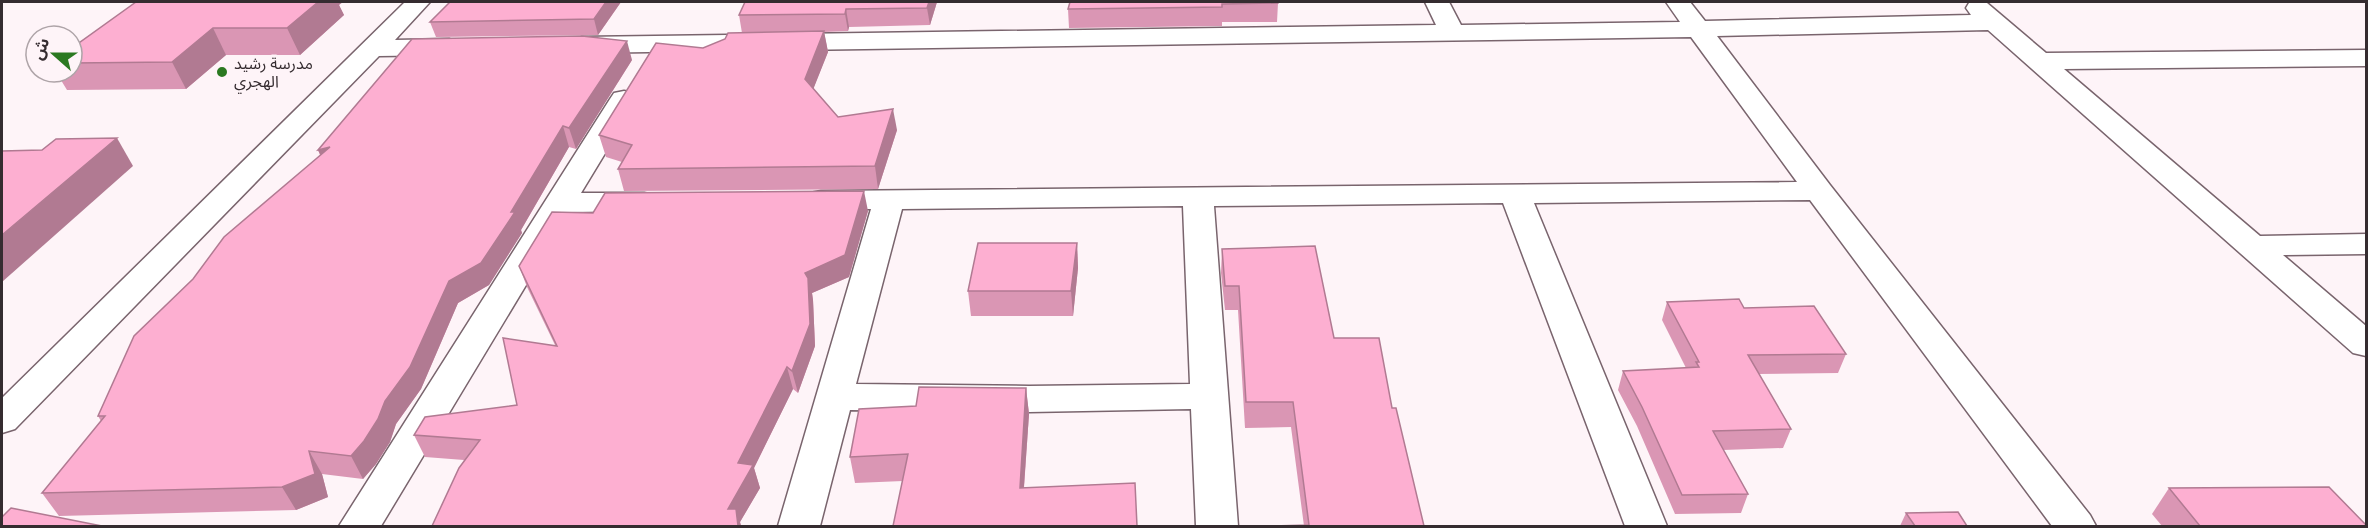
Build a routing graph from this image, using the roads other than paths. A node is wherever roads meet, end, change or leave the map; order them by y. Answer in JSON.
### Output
{"nodes":[{"id":1,"x":418,"y":2,"type":"edge"},
{"id":2,"x":1437,"y":2,"type":"edge"},
{"id":3,"x":1678,"y":2,"type":"edge"},
{"id":4,"x":1971,"y":2,"type":"edge"},
{"id":5,"x":1995,"y":22,"type":"junction"},
{"id":6,"x":1698,"y":29,"type":"junction"},
{"id":7,"x":1453,"y":33,"type":"junction"},
{"id":8,"x":657,"y":45,"type":"junction"},
{"id":9,"x":563,"y":46,"type":"edge"},
{"id":10,"x":468,"y":47,"type":"edge"},
{"id":11,"x":373,"y":48,"type":"junction"},
{"id":12,"x":2367,"y":58,"type":"edge"},
{"id":13,"x":2038,"y":61,"type":"junction"},
{"id":14,"x":1818,"y":190,"type":"junction"},
{"id":15,"x":1514,"y":192,"type":"junction"},
{"id":16,"x":1198,"y":195,"type":"junction"},
{"id":17,"x":889,"y":199,"type":"junction"},
{"id":18,"x":795,"y":200,"type":"edge"},
{"id":19,"x":677,"y":201,"type":"edge"},
{"id":20,"x":559,"y":202,"type":"junction"},
{"id":21,"x":2367,"y":244,"type":"edge"},
{"id":22,"x":2253,"y":246,"type":"junction"},
{"id":23,"x":2367,"y":345,"type":"edge"},
{"id":24,"x":1209,"y":396,"type":"junction"},
{"id":25,"x":834,"y":397,"type":"junction"},
{"id":26,"x":8,"y":406,"type":"edge"},
{"id":27,"x":360,"y":526,"type":"edge"},
{"id":28,"x":799,"y":526,"type":"edge"},
{"id":29,"x":1217,"y":526,"type":"edge"},
{"id":30,"x":1646,"y":526,"type":"edge"},
{"id":31,"x":2075,"y":526,"type":"edge"}],
"edges":[{"from":1,"to":11,"type":"street"},
{"from":2,"to":7,"type":"street"},
{"from":3,"to":6,"type":"street"},
{"from":4,"to":5,"type":"street"},
{"from":5,"to":6,"type":"street"},
{"from":5,"to":13,"type":"street"},
{"from":6,"to":7,"type":"street"},
{"from":6,"to":14,"type":"street"},
{"from":7,"to":8,"type":"street"},
{"from":8,"to":9,"type":"street"},
{"from":8,"to":20,"type":"street"},
{"from":10,"to":11,"type":"street"},
{"from":11,"to":26,"type":"street"},
{"from":12,"to":13,"type":"street"},
{"from":13,"to":22,"type":"street"},
{"from":14,"to":15,"type":"street"},
{"from":14,"to":31,"type":"street"},
{"from":15,"to":16,"type":"street"},
{"from":15,"to":30,"type":"street"},
{"from":16,"to":17,"type":"street"},
{"from":16,"to":24,"type":"street"},
{"from":17,"to":18,"type":"street"},
{"from":17,"to":25,"type":"street"},
{"from":19,"to":20,"type":"street"},
{"from":20,"to":27,"type":"street"},
{"from":21,"to":22,"type":"street"},
{"from":22,"to":23,"type":"street"},
{"from":24,"to":25,"type":"street"},
{"from":24,"to":29,"type":"street"},
{"from":25,"to":28,"type":"street"}]}
